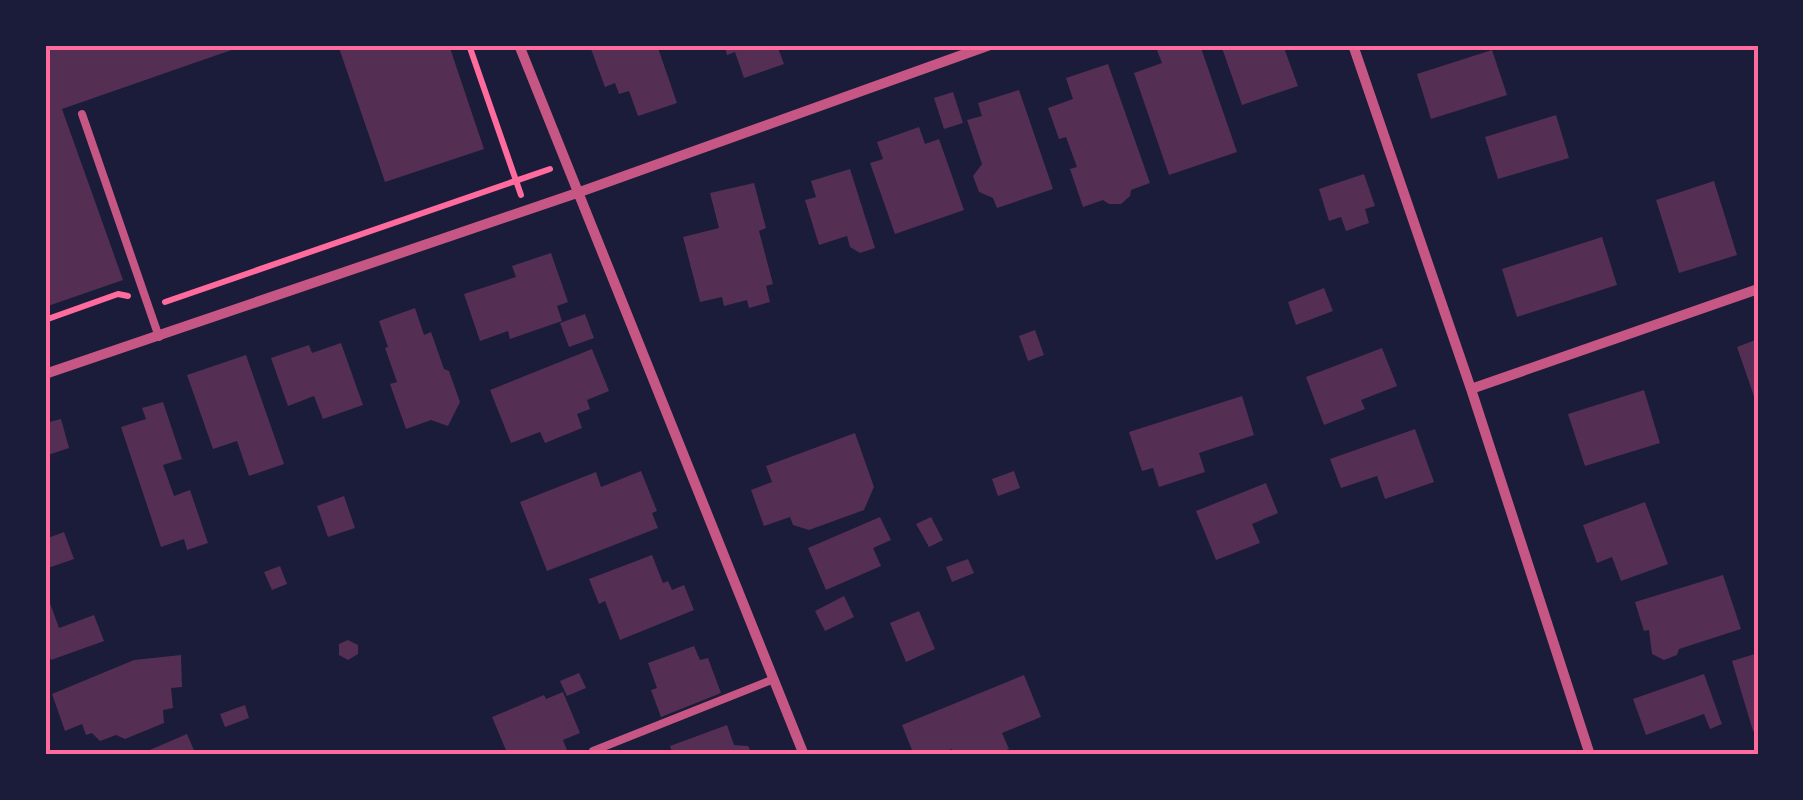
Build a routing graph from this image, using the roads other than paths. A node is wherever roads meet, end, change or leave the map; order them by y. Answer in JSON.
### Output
{"nodes":[{"id":1,"x":519,"y":45,"type":"edge"},
{"id":2,"x":990,"y":45,"type":"edge"},
{"id":3,"x":1353,"y":45,"type":"edge"},
{"id":4,"x":82,"y":114,"type":"dead end"},
{"id":5,"x":577,"y":194,"type":"junction"},
{"id":6,"x":1758,"y":289,"type":"edge"},
{"id":7,"x":158,"y":337,"type":"junction"},
{"id":8,"x":45,"y":374,"type":"edge"},
{"id":9,"x":1471,"y":389,"type":"junction"},
{"id":10,"x":774,"y":679,"type":"junction"},
{"id":11,"x":593,"y":750,"type":"dead end"},
{"id":12,"x":804,"y":755,"type":"edge"},
{"id":13,"x":1590,"y":755,"type":"edge"}],
"edges":[{"from":1,"to":5,"type":"street"},
{"from":2,"to":5,"type":"street"},
{"from":3,"to":9,"type":"street"},
{"from":4,"to":7,"type":"lane"},
{"from":5,"to":7,"type":"street"},
{"from":5,"to":10,"type":"street"},
{"from":6,"to":9,"type":"street"},
{"from":7,"to":8,"type":"street"},
{"from":9,"to":13,"type":"street"},
{"from":10,"to":11,"type":"lane"},
{"from":10,"to":12,"type":"street"}]}
